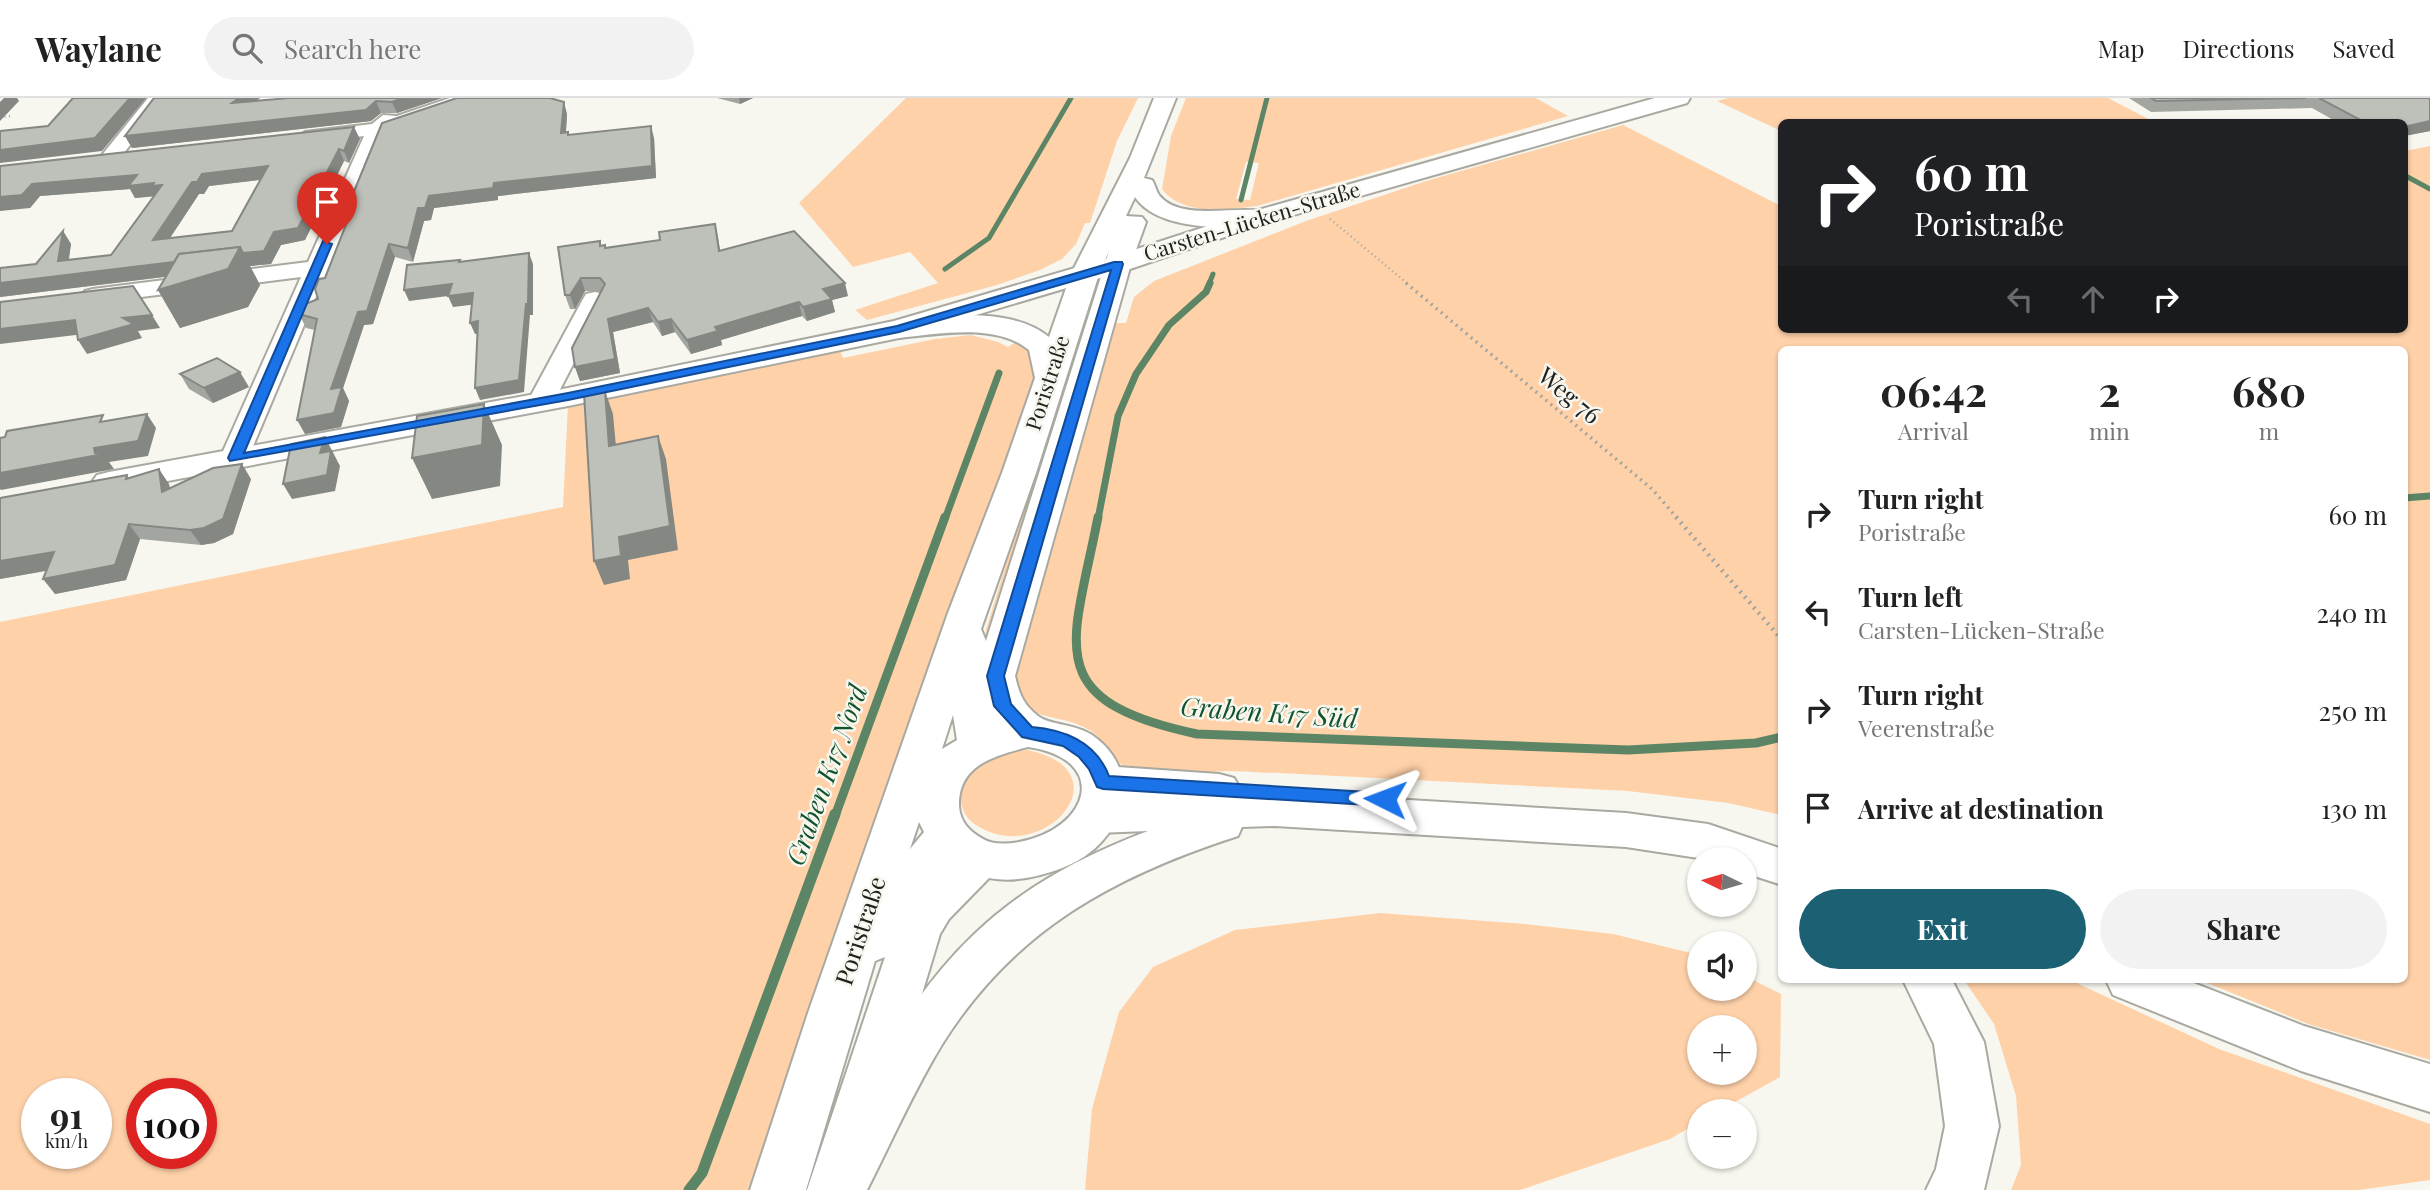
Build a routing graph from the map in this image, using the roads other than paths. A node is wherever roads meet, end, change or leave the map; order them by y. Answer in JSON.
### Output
{"nodes":[{"id":1,"x":158,"y":98,"type":"edge"},
{"id":2,"x":417,"y":98,"type":"edge"},
{"id":3,"x":468,"y":98,"type":"edge"},
{"id":4,"x":1165,"y":98,"type":"edge"},
{"id":5,"x":1679,"y":98,"type":"edge"},
{"id":6,"x":377,"y":129,"type":"junction"},
{"id":7,"x":297,"y":138,"type":"edge"},
{"id":8,"x":136,"y":156,"type":"edge"},
{"id":9,"x":1142,"y":158,"type":"junction"},
{"id":10,"x":1143,"y":186,"type":"junction"},
{"id":11,"x":1260,"y":217,"type":"junction"},
{"id":12,"x":317,"y":268,"type":"junction"},
{"id":13,"x":1101,"y":269,"type":"junction"},
{"id":14,"x":64,"y":299,"type":"edge"},
{"id":15,"x":595,"y":299,"type":"edge"},
{"id":16,"x":899,"y":329,"type":"junction"},
{"id":17,"x":1050,"y":378,"type":"junction"},
{"id":18,"x":541,"y":401,"type":"junction"},
{"id":19,"x":234,"y":458,"type":"junction"},
{"id":20,"x":78,"y":488,"type":"edge"},
{"id":21,"x":967,"y":613,"type":"junction"},
{"id":22,"x":1028,"y":732,"type":"junction"},
{"id":23,"x":978,"y":744,"type":"junction"},
{"id":24,"x":1100,"y":799,"type":"junction"},
{"id":25,"x":1275,"y":809,"type":"junction"},
{"id":26,"x":1778,"y":836,"type":"edge"},
{"id":27,"x":963,"y":847,"type":"junction"},
{"id":28,"x":1778,"y":866,"type":"edge"},
{"id":29,"x":1929,"y":983,"type":"edge"},
{"id":30,"x":2138,"y":983,"type":"edge"},
{"id":31,"x":834,"y":1010,"type":"junction"},
{"id":32,"x":2430,"y":1088,"type":"edge"},
{"id":33,"x":778,"y":1190,"type":"edge"},
{"id":34,"x":836,"y":1190,"type":"edge"},
{"id":35,"x":1954,"y":1190,"type":"edge"}],
"edges":[{"from":1,"to":8,"type":"street"},
{"from":2,"to":6,"type":"street"},
{"from":3,"to":6,"type":"street"},
{"from":4,"to":9,"type":"main road","name":"Poristraße"},
{"from":5,"to":11,"type":"main road","name":"Carsten-Lücken-Straße"},
{"from":6,"to":7,"type":"street"},
{"from":6,"to":12,"type":"street"},
{"from":9,"to":10,"type":"main road","name":"Poristraße"},
{"from":9,"to":13,"type":"main road","name":"Poristraße"},
{"from":10,"to":11,"type":"main road"},
{"from":10,"to":13,"type":"main road","name":"Poristraße"},
{"from":11,"to":13,"type":"main road","name":"Carsten-Lücken-Straße"},
{"from":12,"to":14,"type":"street"},
{"from":12,"to":19,"type":"street"},
{"from":13,"to":16,"type":"main road","name":"Carsten-Lücken-Straße"},
{"from":13,"to":17,"type":"main road","name":"Poristraße"},
{"from":13,"to":22,"type":"main road","name":"Poristraße"},
{"from":15,"to":18,"type":"street"},
{"from":16,"to":17,"type":"main road"},
{"from":16,"to":18,"type":"main road","name":"Carsten-Lücken-Straße"},
{"from":17,"to":21,"type":"main road","name":"Poristraße"},
{"from":18,"to":19,"type":"main road","name":"Carsten-Lücken-Straße"},
{"from":19,"to":20,"type":"main road","name":"Carsten-Lücken-Straße"},
{"from":21,"to":23,"type":"main road","name":"Poristraße"},
{"from":21,"to":31,"type":"main road","name":"Poristraße"},
{"from":22,"to":23,"type":"main road"},
{"from":22,"to":24,"type":"main road"},
{"from":23,"to":27,"type":"main road"},
{"from":24,"to":25,"type":"main road"},
{"from":24,"to":26,"type":"main road"},
{"from":24,"to":27,"type":"main road"},
{"from":25,"to":28,"type":"main road"},
{"from":25,"to":34,"type":"main road"},
{"from":27,"to":31,"type":"main road","name":"Poristraße"},
{"from":27,"to":34,"type":"main road"},
{"from":29,"to":35,"type":"main road"},
{"from":30,"to":32,"type":"main road"},
{"from":31,"to":33,"type":"main road","name":"Poristraße"}]}
